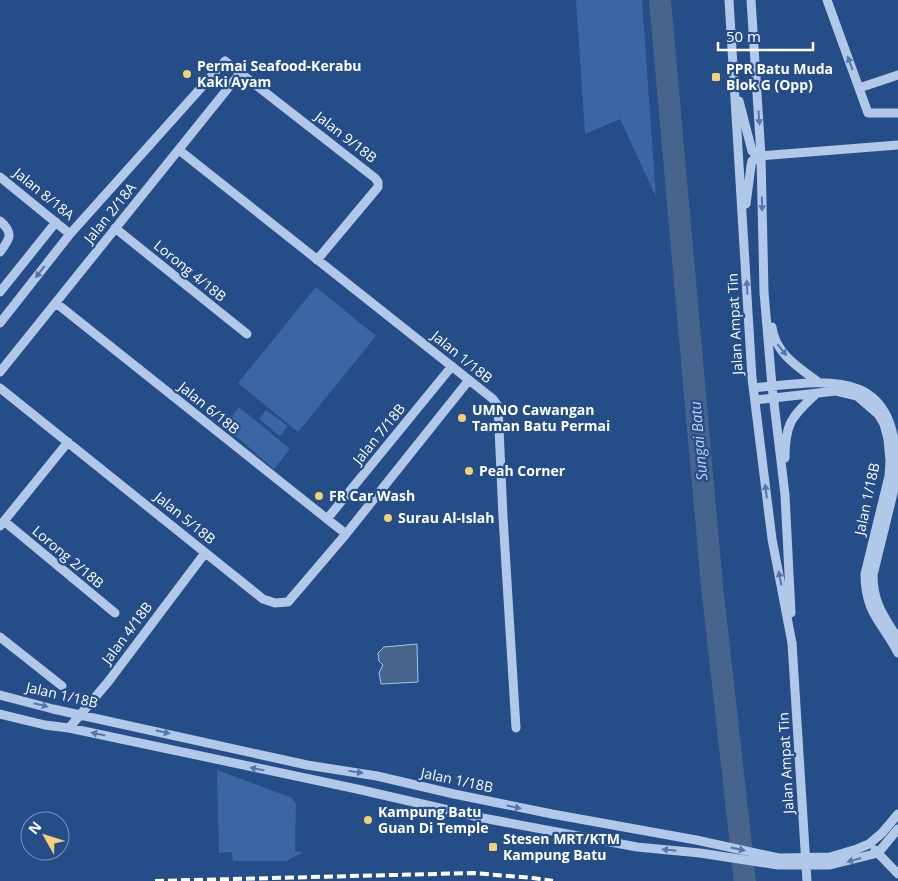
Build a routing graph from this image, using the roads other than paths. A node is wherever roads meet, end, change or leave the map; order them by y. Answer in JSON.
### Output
{"nodes":[{"id":1,"x":729,"y":0,"type":"edge"},
{"id":2,"x":751,"y":0,"type":"edge"},
{"id":3,"x":827,"y":0,"type":"edge"},
{"id":4,"x":241,"y":72,"type":"junction"},
{"id":5,"x":898,"y":75,"type":"edge"},
{"id":6,"x":734,"y":84,"type":"junction"},
{"id":7,"x":859,"y":88,"type":"junction"},
{"id":8,"x":898,"y":113,"type":"edge"},
{"id":9,"x":898,"y":145,"type":"edge"},
{"id":10,"x":179,"y":150,"type":"junction"},
{"id":11,"x":761,"y":156,"type":"junction"},
{"id":12,"x":0,"y":177,"type":"edge"},
{"id":13,"x":56,"y":222,"type":"junction"},
{"id":14,"x":3,"y":223,"type":"edge"},
{"id":15,"x":115,"y":228,"type":"junction"},
{"id":16,"x":744,"y":228,"type":"junction"},
{"id":17,"x":70,"y":234,"type":"junction"},
{"id":18,"x":0,"y":252,"type":"edge"},
{"id":19,"x":317,"y":260,"type":"junction"},
{"id":20,"x":764,"y":270,"type":"junction"},
{"id":21,"x":0,"y":292,"type":"edge"},
{"id":22,"x":56,"y":303,"type":"junction"},
{"id":23,"x":0,"y":323,"type":"edge"},
{"id":24,"x":247,"y":334,"type":"dead end"},
{"id":25,"x":452,"y":366,"type":"junction"},
{"id":26,"x":0,"y":372,"type":"edge"},
{"id":27,"x":469,"y":380,"type":"junction"},
{"id":28,"x":817,"y":382,"type":"junction"},
{"id":29,"x":772,"y":386,"type":"junction"},
{"id":30,"x":0,"y":388,"type":"edge"},
{"id":31,"x":753,"y":388,"type":"junction"},
{"id":32,"x":816,"y":394,"type":"junction"},
{"id":33,"x":773,"y":399,"type":"junction"},
{"id":34,"x":755,"y":400,"type":"junction"},
{"id":35,"x":68,"y":442,"type":"junction"},
{"id":36,"x":785,"y":495,"type":"junction"},
{"id":37,"x":327,"y":519,"type":"junction"},
{"id":38,"x":2,"y":524,"type":"edge"},
{"id":39,"x":346,"y":534,"type":"junction"},
{"id":40,"x":205,"y":552,"type":"junction"},
{"id":41,"x":115,"y":613,"type":"dead end"},
{"id":42,"x":0,"y":637,"type":"edge"},
{"id":43,"x":898,"y":639,"type":"edge"},
{"id":44,"x":792,"y":644,"type":"junction"},
{"id":45,"x":898,"y":653,"type":"edge"},
{"id":46,"x":62,"y":686,"type":"dead end"},
{"id":47,"x":0,"y":694,"type":"edge"},
{"id":48,"x":0,"y":714,"type":"edge"},
{"id":49,"x":82,"y":714,"type":"junction"},
{"id":50,"x":69,"y":728,"type":"junction"},
{"id":51,"x":516,"y":728,"type":"dead end"},
{"id":52,"x":898,"y":814,"type":"edge"},
{"id":53,"x":625,"y":828,"type":"junction"},
{"id":54,"x":637,"y":830,"type":"junction"},
{"id":55,"x":898,"y":830,"type":"edge"},
{"id":56,"x":624,"y":844,"type":"junction"},
{"id":57,"x":870,"y":844,"type":"junction"},
{"id":58,"x":637,"y":847,"type":"junction"},
{"id":59,"x":878,"y":853,"type":"junction"},
{"id":60,"x":779,"y":861,"type":"junction"},
{"id":61,"x":898,"y":874,"type":"edge"},
{"id":62,"x":807,"y":881,"type":"edge"}],
"edges":[{"from":1,"to":6,"type":"street","name":"Jalan Ampat Tin"},
{"from":2,"to":11,"type":"street","name":"Jalan Ampat Tin","one_way":true},
{"from":7,"to":3,"type":"street","one_way":true},
{"from":4,"to":10,"type":"street","name":"Jalan 2/18A"},
{"from":4,"to":17,"type":"street","name":"Jalan 2/18A"},
{"from":4,"to":19,"type":"street","name":"Jalan 9/18B"},
{"from":5,"to":7,"type":"street"},
{"from":6,"to":11,"type":"street"},
{"from":6,"to":16,"type":"street","name":"Jalan Ampat Tin"},
{"from":7,"to":8,"type":"street"},
{"from":9,"to":11,"type":"street"},
{"from":10,"to":15,"type":"street","name":"Jalan 2/18A"},
{"from":10,"to":19,"type":"street","name":"Jalan 1/18B"},
{"from":11,"to":16,"type":"street"},
{"from":11,"to":20,"type":"street","name":"Jalan Ampat Tin","one_way":true},
{"from":12,"to":13,"type":"street","name":"Jalan 8/18A"},
{"from":13,"to":17,"type":"street","name":"Jalan 8/18A"},
{"from":13,"to":21,"type":"street"},
{"from":14,"to":18,"type":"street"},
{"from":15,"to":22,"type":"street","name":"Jalan 2/18A"},
{"from":15,"to":24,"type":"street","name":"Lorong 4/18B"},
{"from":31,"to":16,"type":"street","name":"Jalan Ampat Tin","one_way":true},
{"from":17,"to":23,"type":"street","name":"Jalan 2/18A","one_way":true},
{"from":19,"to":25,"type":"street","name":"Jalan 1/18B"},
{"from":20,"to":28,"type":"street","one_way":true},
{"from":20,"to":29,"type":"street","name":"Jalan Ampat Tin"},
{"from":22,"to":26,"type":"street","name":"Jalan 2/18A"},
{"from":22,"to":37,"type":"street","name":"Jalan 6/18B"},
{"from":25,"to":27,"type":"street","name":"Jalan 1/18B"},
{"from":25,"to":37,"type":"street","name":"Jalan 7/18B"},
{"from":27,"to":39,"type":"street"},
{"from":27,"to":51,"type":"street","name":"Jalan 1/18B"},
{"from":28,"to":29,"type":"street","name":"Jalan 1/18B"},
{"from":28,"to":43,"type":"street","name":"Jalan 1/18B"},
{"from":29,"to":31,"type":"street","name":"Jalan 1/18B"},
{"from":29,"to":33,"type":"street","name":"Jalan Ampat Tin"},
{"from":30,"to":35,"type":"street","name":"Jalan 5/18B"},
{"from":31,"to":34,"type":"street","name":"Jalan Ampat Tin"},
{"from":32,"to":33,"type":"street","name":"Jalan 1/18B"},
{"from":32,"to":36,"type":"street"},
{"from":32,"to":45,"type":"street","name":"Jalan 1/18B"},
{"from":33,"to":34,"type":"street","name":"Jalan 1/18B"},
{"from":33,"to":36,"type":"street","name":"Jalan Ampat Tin"},
{"from":44,"to":34,"type":"street","name":"Jalan Ampat Tin","one_way":true},
{"from":35,"to":38,"type":"street"},
{"from":35,"to":40,"type":"street","name":"Jalan 5/18B"},
{"from":36,"to":44,"type":"street","name":"Jalan Ampat Tin"},
{"from":37,"to":39,"type":"street","name":"Jalan 6/18B"},
{"from":38,"to":41,"type":"street","name":"Lorong 2/18B"},
{"from":39,"to":40,"type":"street","name":"Jalan 5/18B"},
{"from":40,"to":49,"type":"street","name":"Jalan 4/18B"},
{"from":42,"to":46,"type":"street"},
{"from":44,"to":62,"type":"street","name":"Jalan Ampat Tin","bridge":true},
{"from":47,"to":49,"type":"street","name":"Jalan 1/18B","one_way":true},
{"from":48,"to":50,"type":"street","name":"Jalan 1/18B"},
{"from":49,"to":50,"type":"street","name":"Jalan 4/18B"},
{"from":49,"to":53,"type":"street","name":"Jalan 1/18B","one_way":true},
{"from":56,"to":50,"type":"street","name":"Jalan 1/18B","one_way":true},
{"from":52,"to":57,"type":"street","name":"Jalan 1/18B"},
{"from":53,"to":54,"type":"street","name":"Jalan 1/18B"},
{"from":53,"to":56,"type":"street"},
{"from":54,"to":58,"type":"street"},
{"from":54,"to":60,"type":"street","name":"Jalan 1/18B","one_way":true},
{"from":55,"to":59,"type":"street"},
{"from":56,"to":58,"type":"street","name":"Jalan 1/18B"},
{"from":57,"to":59,"type":"street"},
{"from":57,"to":60,"type":"street","name":"Jalan 1/18B"},
{"from":60,"to":58,"type":"street","name":"Jalan 1/18B","one_way":true},
{"from":59,"to":60,"type":"street","name":"Jalan 1/18B","one_way":true},
{"from":59,"to":61,"type":"street"}]}
